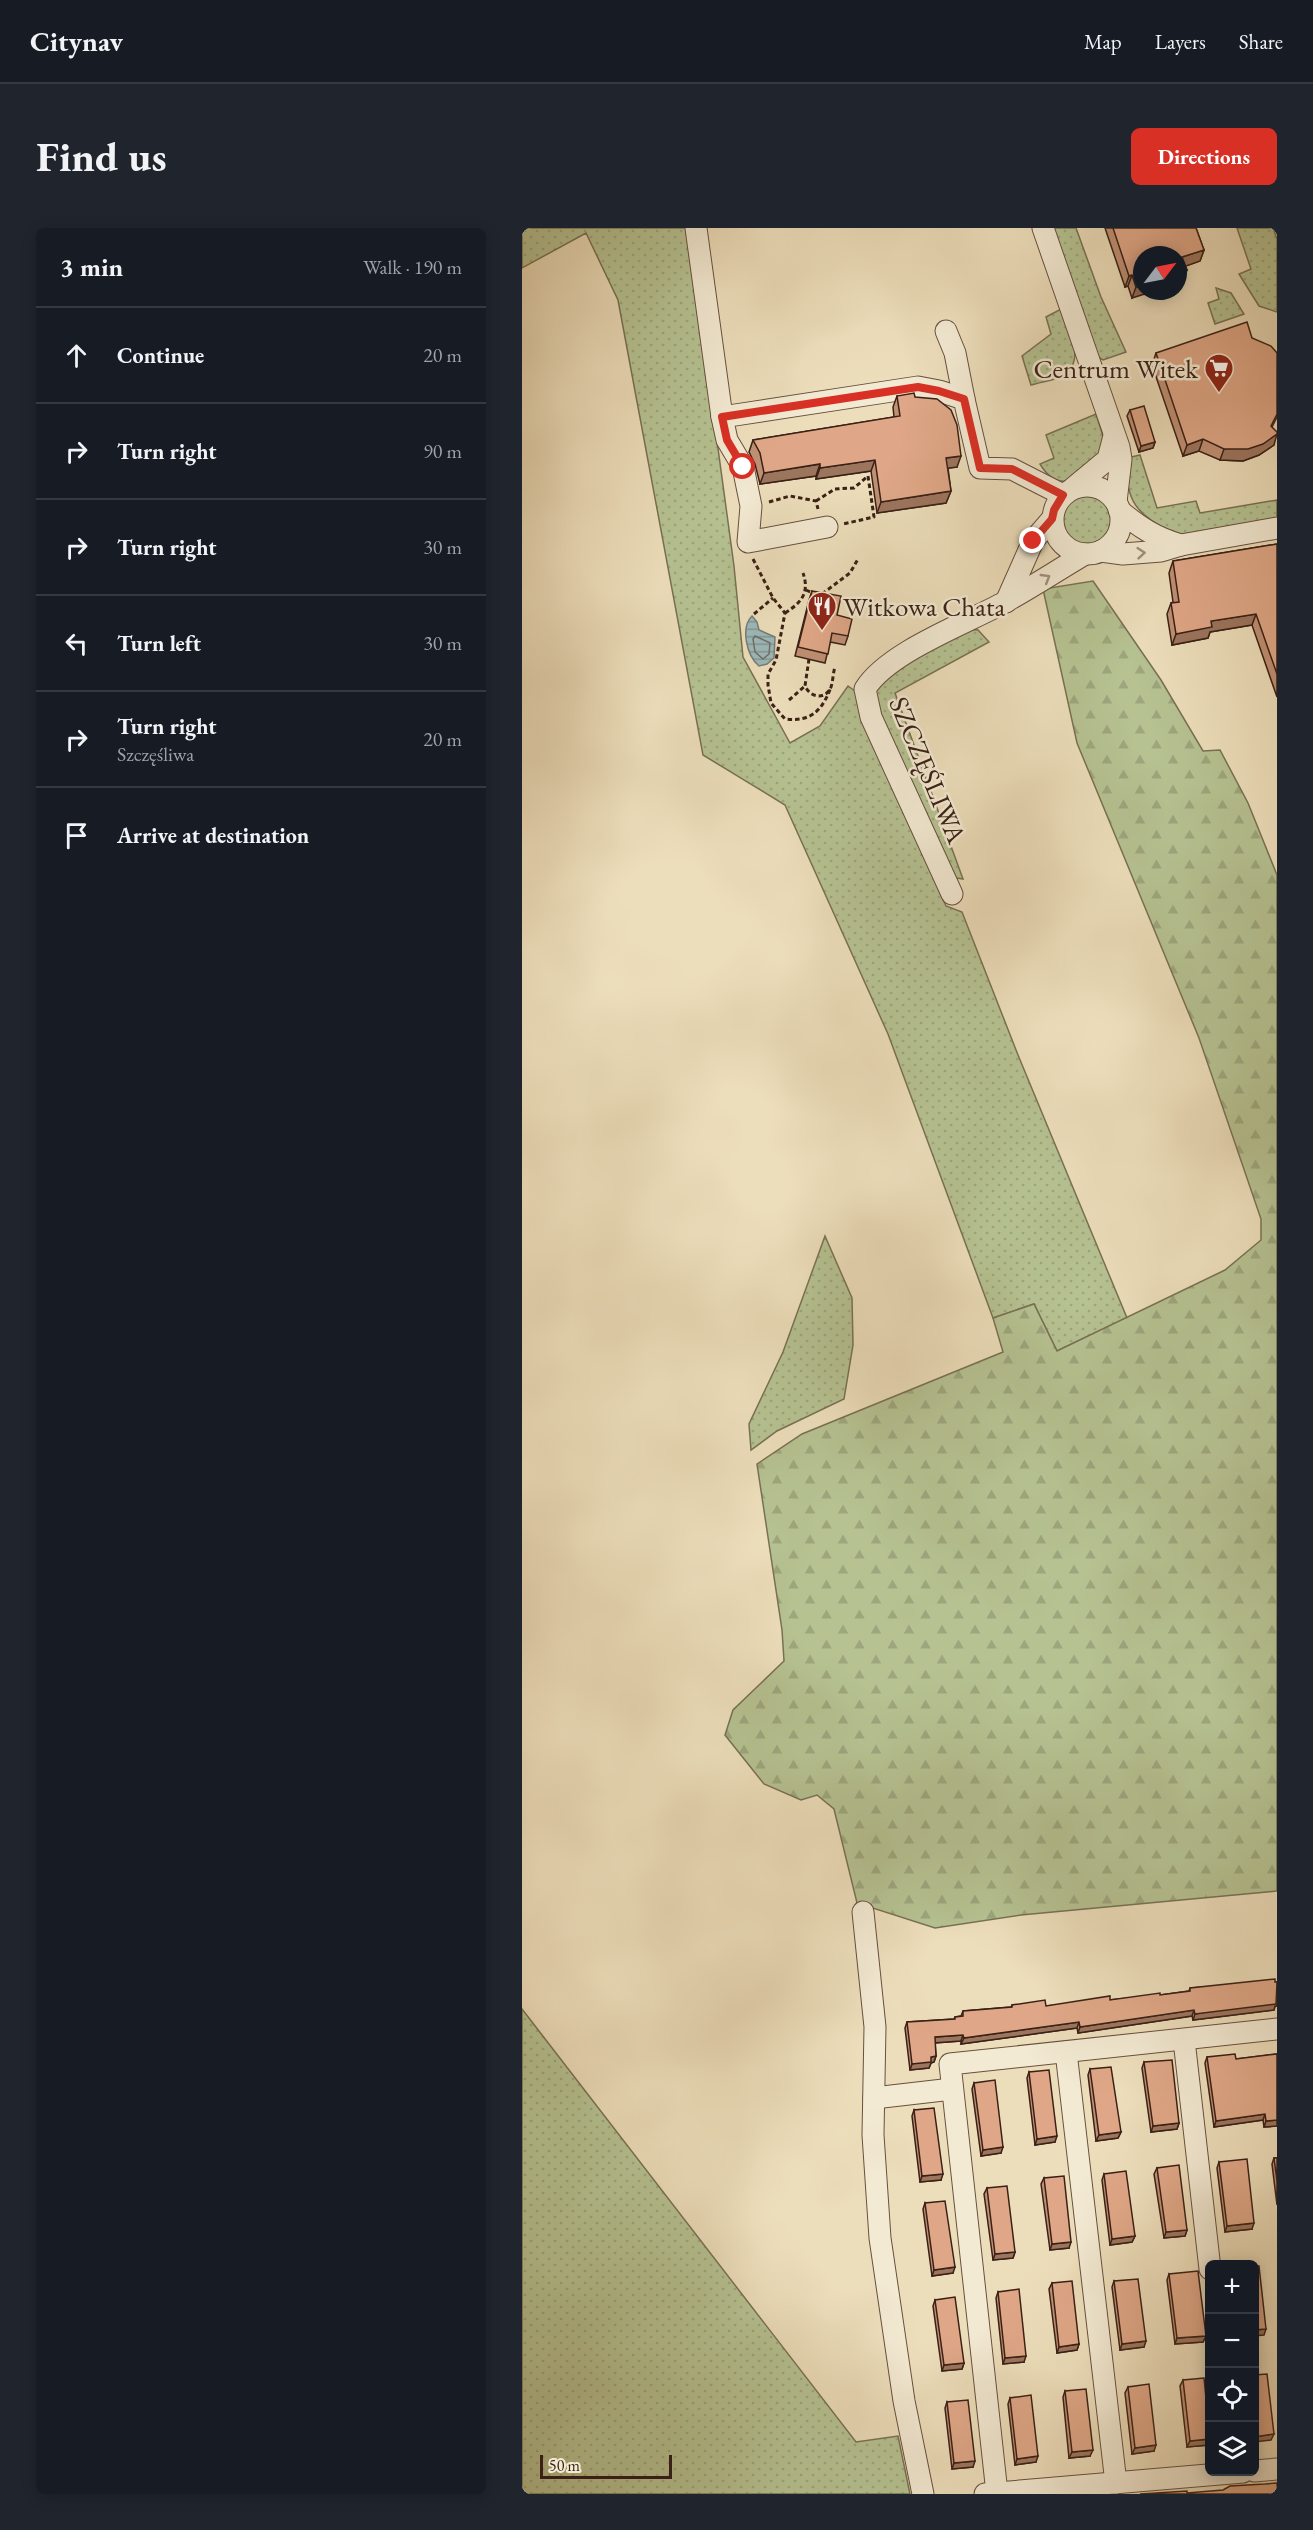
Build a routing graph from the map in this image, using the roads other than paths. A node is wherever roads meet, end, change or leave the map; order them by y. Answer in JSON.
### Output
{"nodes":[{"id":1,"x":696,"y":228,"type":"edge"},
{"id":2,"x":1043,"y":228,"type":"edge"},
{"id":3,"x":946,"y":331,"type":"dead end"},
{"id":4,"x":964,"y":399,"type":"junction"},
{"id":5,"x":722,"y":417,"type":"junction"},
{"id":6,"x":1114,"y":436,"type":"junction"},
{"id":7,"x":1068,"y":492,"type":"junction"},
{"id":8,"x":1118,"y":506,"type":"junction"},
{"id":9,"x":1052,"y":519,"type":"junction"},
{"id":10,"x":824,"y":528,"type":"road end"},
{"id":11,"x":1277,"y":528,"type":"edge"},
{"id":12,"x":1181,"y":545,"type":"junction"},
{"id":13,"x":1093,"y":553,"type":"junction"},
{"id":14,"x":1006,"y":602,"type":"junction"},
{"id":15,"x":952,"y":894,"type":"dead end"},
{"id":16,"x":863,"y":1912,"type":"dead end"},
{"id":17,"x":1277,"y":2029,"type":"edge"},
{"id":18,"x":1184,"y":2040,"type":"junction"},
{"id":19,"x":1066,"y":2052,"type":"junction"},
{"id":20,"x":952,"y":2089,"type":"junction"},
{"id":21,"x":874,"y":2098,"type":"junction"},
{"id":22,"x":1208,"y":2260,"type":"edge"},
{"id":23,"x":1277,"y":2469,"type":"edge"},
{"id":24,"x":1259,"y":2470,"type":"edge"},
{"id":25,"x":1205,"y":2475,"type":"edge"},
{"id":26,"x":1116,"y":2483,"type":"junction"},
{"id":27,"x":991,"y":2493,"type":"edge"},
{"id":28,"x":922,"y":2494,"type":"edge"}],
"edges":[{"from":1,"to":5,"type":"street"},
{"from":2,"to":6,"type":"street"},
{"from":3,"to":4,"type":"street"},
{"from":4,"to":5,"type":"street"},
{"from":4,"to":7,"type":"street"},
{"from":5,"to":10,"type":"street"},
{"from":6,"to":7,"type":"street"},
{"from":6,"to":8,"type":"street"},
{"from":7,"to":8,"type":"street"},
{"from":7,"to":9,"type":"street"},
{"from":8,"to":12,"type":"street"},
{"from":8,"to":13,"type":"street"},
{"from":9,"to":13,"type":"street"},
{"from":9,"to":14,"type":"street"},
{"from":11,"to":12,"type":"street"},
{"from":13,"to":12,"type":"street","one_way":true},
{"from":14,"to":13,"type":"street","name":"SZCZĘŚLIWA","one_way":true},
{"from":14,"to":15,"type":"street","name":"SZCZĘŚLIWA"},
{"from":16,"to":21,"type":"street"},
{"from":17,"to":18,"type":"street"},
{"from":18,"to":19,"type":"street"},
{"from":18,"to":22,"type":"street"},
{"from":19,"to":20,"type":"street"},
{"from":19,"to":26,"type":"street"},
{"from":20,"to":21,"type":"street"},
{"from":20,"to":27,"type":"street"},
{"from":21,"to":28,"type":"street"},
{"from":23,"to":24,"type":"street"},
{"from":25,"to":26,"type":"street"},
{"from":26,"to":27,"type":"street"}]}
